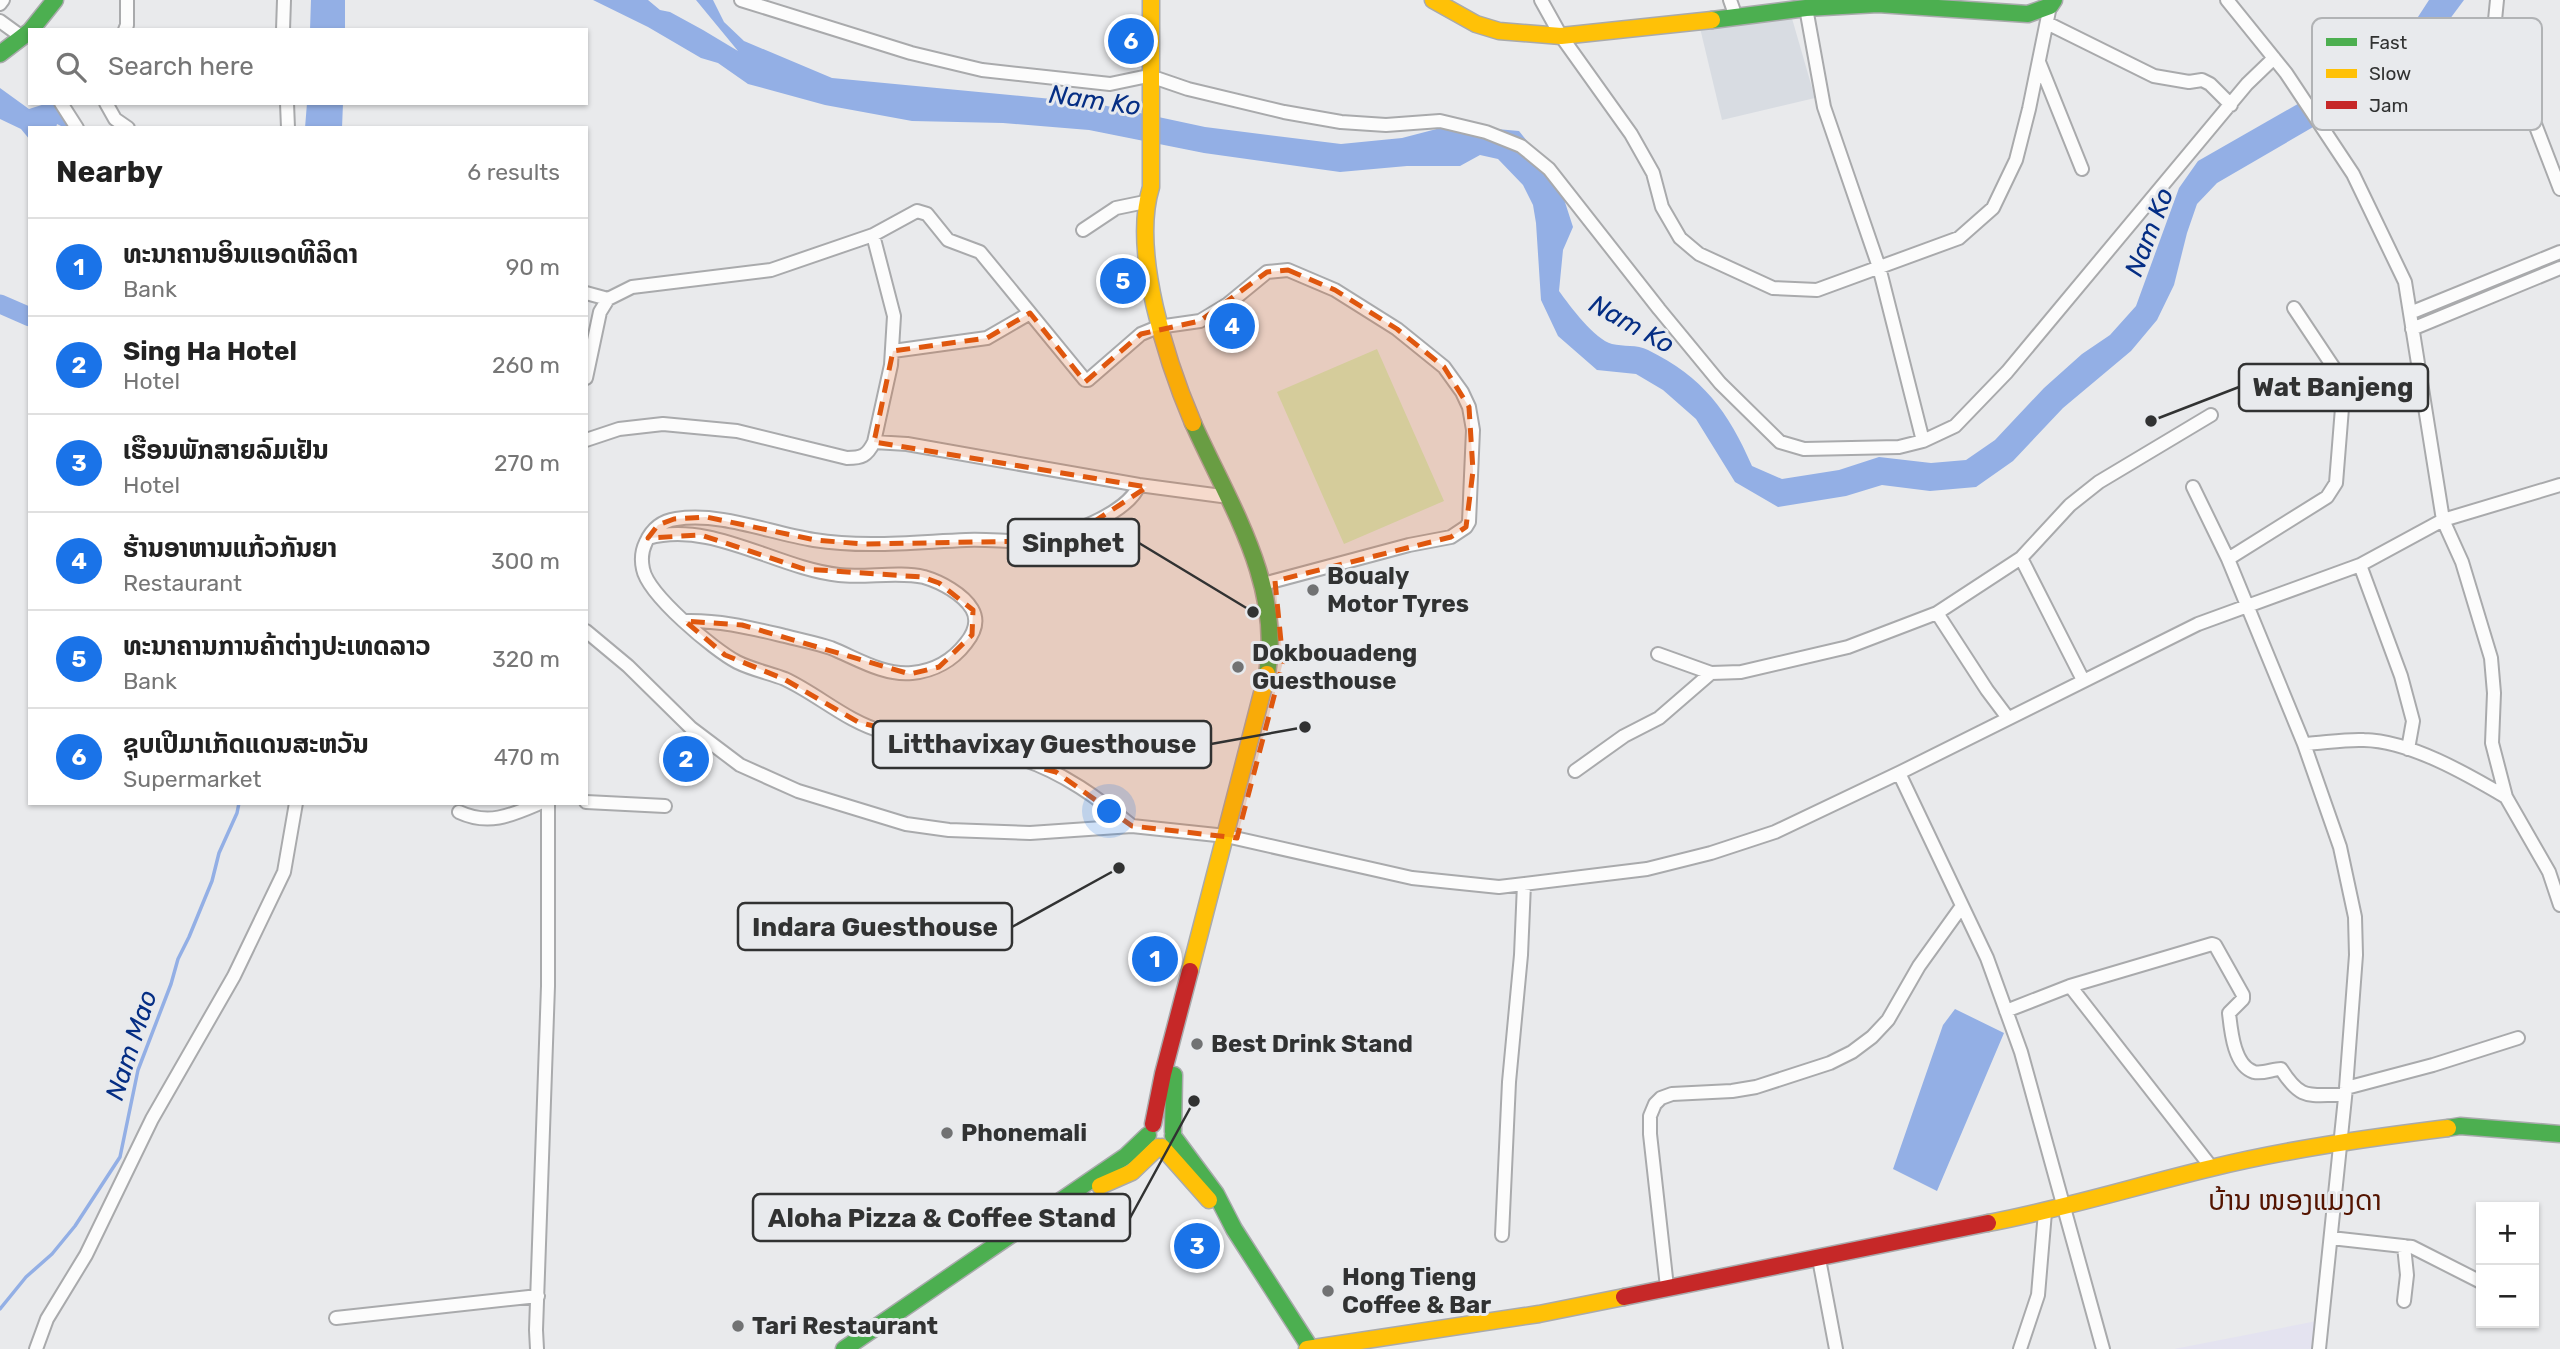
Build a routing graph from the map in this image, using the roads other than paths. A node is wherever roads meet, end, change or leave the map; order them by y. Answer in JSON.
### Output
{"nodes":[{"id":1,"x":55,"y":0,"type":"edge"},
{"id":2,"x":127,"y":0,"type":"edge"},
{"id":3,"x":284,"y":0,"type":"edge"},
{"id":4,"x":741,"y":0,"type":"edge"},
{"id":5,"x":1151,"y":0,"type":"edge"},
{"id":6,"x":1433,"y":0,"type":"edge"},
{"id":7,"x":1541,"y":0,"type":"edge"},
{"id":8,"x":1730,"y":0,"type":"edge"},
{"id":9,"x":2227,"y":0,"type":"edge"},
{"id":10,"x":2497,"y":0,"type":"edge"},
{"id":11,"x":1805,"y":8,"type":"junction"},
{"id":12,"x":2050,"y":10,"type":"edge"},
{"id":13,"x":1737,"y":17,"type":"junction"},
{"id":14,"x":2495,"y":18,"type":"edge"},
{"id":15,"x":0,"y":22,"type":"edge"},
{"id":16,"x":29,"y":28,"type":"edge"},
{"id":17,"x":35,"y":28,"type":"edge"},
{"id":18,"x":126,"y":28,"type":"edge"},
{"id":19,"x":283,"y":28,"type":"edge"},
{"id":20,"x":28,"y":33,"type":"edge"},
{"id":21,"x":1560,"y":36,"type":"junction"},
{"id":22,"x":0,"y":54,"type":"edge"},
{"id":23,"x":2274,"y":58,"type":"junction"},
{"id":24,"x":2039,"y":62,"type":"junction"},
{"id":25,"x":1153,"y":78,"type":"junction"},
{"id":26,"x":62,"y":105,"type":"edge"},
{"id":27,"x":107,"y":105,"type":"edge"},
{"id":28,"x":287,"y":105,"type":"edge"},
{"id":29,"x":2231,"y":105,"type":"junction"},
{"id":30,"x":2312,"y":112,"type":"edge"},
{"id":31,"x":75,"y":126,"type":"edge"},
{"id":32,"x":126,"y":126,"type":"edge"},
{"id":33,"x":288,"y":126,"type":"edge"},
{"id":34,"x":2324,"y":130,"type":"edge"},
{"id":35,"x":2537,"y":130,"type":"edge"},
{"id":36,"x":2082,"y":169,"type":"dead end"},
{"id":37,"x":1149,"y":187,"type":"junction"},
{"id":38,"x":2560,"y":189,"type":"edge"},
{"id":39,"x":1083,"y":230,"type":"dead end"},
{"id":40,"x":873,"y":235,"type":"junction"},
{"id":41,"x":2560,"y":252,"type":"edge"},
{"id":42,"x":1879,"y":267,"type":"junction"},
{"id":43,"x":2560,"y":268,"type":"edge"},
{"id":44,"x":588,"y":294,"type":"edge"},
{"id":45,"x":608,"y":299,"type":"junction"},
{"id":46,"x":2294,"y":308,"type":"dead end"},
{"id":47,"x":1030,"y":313,"type":"junction"},
{"id":48,"x":2410,"y":313,"type":"junction"},
{"id":49,"x":1164,"y":326,"type":"junction"},
{"id":50,"x":2412,"y":329,"type":"junction"},
{"id":51,"x":893,"y":351,"type":"junction"},
{"id":52,"x":588,"y":369,"type":"edge"},
{"id":53,"x":2418,"y":369,"type":"junction"},
{"id":54,"x":2344,"y":383,"type":"junction"},
{"id":55,"x":2211,"y":415,"type":"dead end"},
{"id":56,"x":588,"y":439,"type":"edge"},
{"id":57,"x":1923,"y":441,"type":"junction"},
{"id":58,"x":874,"y":442,"type":"junction"},
{"id":59,"x":1139,"y":485,"type":"junction"},
{"id":60,"x":2560,"y":485,"type":"edge"},
{"id":61,"x":2193,"y":487,"type":"dead end"},
{"id":62,"x":1233,"y":496,"type":"junction"},
{"id":63,"x":2443,"y":520,"type":"junction"},
{"id":64,"x":648,"y":538,"type":"junction"},
{"id":65,"x":2021,"y":558,"type":"junction"},
{"id":66,"x":2228,"y":558,"type":"junction"},
{"id":67,"x":2360,"y":565,"type":"junction"},
{"id":68,"x":1269,"y":582,"type":"junction"},
{"id":69,"x":2246,"y":607,"type":"junction"},
{"id":70,"x":1937,"y":613,"type":"junction"},
{"id":71,"x":685,"y":621,"type":"junction"},
{"id":72,"x":588,"y":633,"type":"edge"},
{"id":73,"x":1658,"y":654,"type":"dead end"},
{"id":74,"x":1711,"y":673,"type":"junction"},
{"id":75,"x":2083,"y":680,"type":"junction"},
{"id":76,"x":2008,"y":718,"type":"junction"},
{"id":77,"x":2304,"y":744,"type":"junction"},
{"id":78,"x":2408,"y":750,"type":"junction"},
{"id":79,"x":1575,"y":771,"type":"dead end"},
{"id":80,"x":1899,"y":773,"type":"junction"},
{"id":81,"x":2506,"y":797,"type":"junction"},
{"id":82,"x":588,"y":802,"type":"edge"},
{"id":83,"x":296,"y":805,"type":"edge"},
{"id":84,"x":535,"y":805,"type":"edge"},
{"id":85,"x":548,"y":805,"type":"edge"},
{"id":86,"x":665,"y":806,"type":"dead end"},
{"id":87,"x":459,"y":812,"type":"dead end"},
{"id":88,"x":1132,"y":826,"type":"junction"},
{"id":89,"x":1232,"y":837,"type":"junction"},
{"id":90,"x":1524,"y":884,"type":"junction"},
{"id":91,"x":2560,"y":905,"type":"edge"},
{"id":92,"x":1962,"y":906,"type":"junction"},
{"id":93,"x":2070,"y":986,"type":"junction"},
{"id":94,"x":2006,"y":1011,"type":"junction"},
{"id":95,"x":2518,"y":1038,"type":"dead end"},
{"id":96,"x":2345,"y":1092,"type":"junction"},
{"id":97,"x":2560,"y":1134,"type":"edge"},
{"id":98,"x":1161,"y":1137,"type":"junction"},
{"id":99,"x":2341,"y":1142,"type":"junction"},
{"id":100,"x":2212,"y":1168,"type":"junction"},
{"id":101,"x":2065,"y":1207,"type":"junction"},
{"id":102,"x":2045,"y":1212,"type":"junction"},
{"id":103,"x":1502,"y":1235,"type":"dead end"},
{"id":104,"x":2331,"y":1238,"type":"junction"},
{"id":105,"x":2404,"y":1246,"type":"junction"},
{"id":106,"x":1819,"y":1259,"type":"junction"},
{"id":107,"x":2476,"y":1279,"type":"edge"},
{"id":108,"x":1667,"y":1287,"type":"junction"},
{"id":109,"x":538,"y":1296,"type":"junction"},
{"id":110,"x":2404,"y":1301,"type":"dead end"},
{"id":111,"x":336,"y":1318,"type":"dead end"},
{"id":112,"x":36,"y":1349,"type":"edge"},
{"id":113,"x":537,"y":1349,"type":"edge"},
{"id":114,"x":845,"y":1349,"type":"edge"},
{"id":115,"x":869,"y":1349,"type":"edge"},
{"id":116,"x":1310,"y":1349,"type":"edge"},
{"id":117,"x":1836,"y":1349,"type":"edge"},
{"id":118,"x":2020,"y":1349,"type":"edge"},
{"id":119,"x":2103,"y":1349,"type":"edge"},
{"id":120,"x":2319,"y":1349,"type":"edge"}],
"edges":[{"from":1,"to":17,"type":"main road"},
{"from":2,"to":18,"type":"street"},
{"from":3,"to":19,"type":"street"},
{"from":4,"to":25,"type":"street"},
{"from":5,"to":25,"type":"main road"},
{"from":6,"to":21,"type":"main road"},
{"from":7,"to":21,"type":"street"},
{"from":8,"to":13,"type":"street"},
{"from":9,"to":23,"type":"street"},
{"from":10,"to":14,"type":"street"},
{"from":11,"to":12,"type":"main road"},
{"from":11,"to":13,"type":"main road"},
{"from":11,"to":42,"type":"street"},
{"from":12,"to":24,"type":"street"},
{"from":12,"to":29,"type":"street"},
{"from":13,"to":21,"type":"main road"},
{"from":15,"to":16,"type":"street"},
{"from":20,"to":22,"type":"main road"},
{"from":21,"to":42,"type":"street"},
{"from":23,"to":29,"type":"street"},
{"from":23,"to":30,"type":"street"},
{"from":24,"to":36,"type":"street"},
{"from":24,"to":42,"type":"street"},
{"from":25,"to":37,"type":"main road"},
{"from":25,"to":57,"type":"street"},
{"from":26,"to":31,"type":"street"},
{"from":27,"to":32,"type":"street"},
{"from":28,"to":33,"type":"street"},
{"from":29,"to":57,"type":"street"},
{"from":34,"to":48,"type":"street"},
{"from":35,"to":38,"type":"street"},
{"from":37,"to":39,"type":"street"},
{"from":37,"to":49,"type":"main road"},
{"from":40,"to":45,"type":"street"},
{"from":40,"to":47,"type":"street"},
{"from":40,"to":51,"type":"street"},
{"from":41,"to":48,"type":"street"},
{"from":42,"to":57,"type":"street"},
{"from":43,"to":50,"type":"street"},
{"from":44,"to":45,"type":"street"},
{"from":45,"to":52,"type":"street"},
{"from":46,"to":54,"type":"street"},
{"from":47,"to":49,"type":"street"},
{"from":47,"to":51,"type":"street"},
{"from":48,"to":50,"type":"street"},
{"from":49,"to":62,"type":"main road"},
{"from":49,"to":68,"type":"street"},
{"from":50,"to":53,"type":"street"},
{"from":51,"to":58,"type":"street"},
{"from":53,"to":54,"type":"street"},
{"from":53,"to":63,"type":"street"},
{"from":54,"to":66,"type":"street"},
{"from":55,"to":65,"type":"street"},
{"from":56,"to":58,"type":"street"},
{"from":58,"to":59,"type":"street"},
{"from":59,"to":62,"type":"street"},
{"from":59,"to":64,"type":"street"},
{"from":60,"to":63,"type":"street"},
{"from":61,"to":66,"type":"street"},
{"from":62,"to":68,"type":"main road"},
{"from":63,"to":67,"type":"street"},
{"from":63,"to":81,"type":"street"},
{"from":64,"to":71,"type":"street"},
{"from":64,"to":71,"type":"street"},
{"from":65,"to":70,"type":"street"},
{"from":65,"to":75,"type":"street"},
{"from":66,"to":69,"type":"street"},
{"from":67,"to":69,"type":"street"},
{"from":67,"to":78,"type":"street"},
{"from":68,"to":89,"type":"main road"},
{"from":69,"to":75,"type":"street"},
{"from":69,"to":77,"type":"street"},
{"from":70,"to":74,"type":"street"},
{"from":70,"to":76,"type":"street"},
{"from":71,"to":88,"type":"street"},
{"from":72,"to":88,"type":"street"},
{"from":73,"to":74,"type":"street"},
{"from":74,"to":79,"type":"street"},
{"from":75,"to":76,"type":"street"},
{"from":76,"to":80,"type":"street"},
{"from":77,"to":78,"type":"street"},
{"from":77,"to":96,"type":"street"},
{"from":78,"to":81,"type":"street"},
{"from":80,"to":90,"type":"street"},
{"from":80,"to":92,"type":"street"},
{"from":81,"to":91,"type":"street"},
{"from":82,"to":86,"type":"street"},
{"from":83,"to":112,"type":"street"},
{"from":84,"to":87,"type":"street"},
{"from":85,"to":109,"type":"street"},
{"from":88,"to":89,"type":"street"},
{"from":89,"to":90,"type":"street"},
{"from":89,"to":98,"type":"main road"},
{"from":90,"to":103,"type":"street"},
{"from":92,"to":94,"type":"street"},
{"from":92,"to":108,"type":"street"},
{"from":93,"to":94,"type":"street"},
{"from":93,"to":96,"type":"street"},
{"from":93,"to":100,"type":"street"},
{"from":94,"to":101,"type":"street"},
{"from":95,"to":96,"type":"street"},
{"from":96,"to":99,"type":"street"},
{"from":97,"to":99,"type":"main road"},
{"from":98,"to":114,"type":"main road"},
{"from":98,"to":115,"type":"main road"},
{"from":98,"to":116,"type":"main road"},
{"from":99,"to":100,"type":"main road"},
{"from":99,"to":104,"type":"street"},
{"from":100,"to":101,"type":"main road"},
{"from":101,"to":102,"type":"main road"},
{"from":101,"to":119,"type":"street"},
{"from":102,"to":106,"type":"main road"},
{"from":102,"to":118,"type":"street"},
{"from":104,"to":105,"type":"street"},
{"from":104,"to":120,"type":"street"},
{"from":105,"to":107,"type":"street"},
{"from":105,"to":110,"type":"street"},
{"from":106,"to":108,"type":"main road"},
{"from":106,"to":117,"type":"street"},
{"from":108,"to":116,"type":"main road"},
{"from":109,"to":111,"type":"street"},
{"from":109,"to":113,"type":"street"}]}
